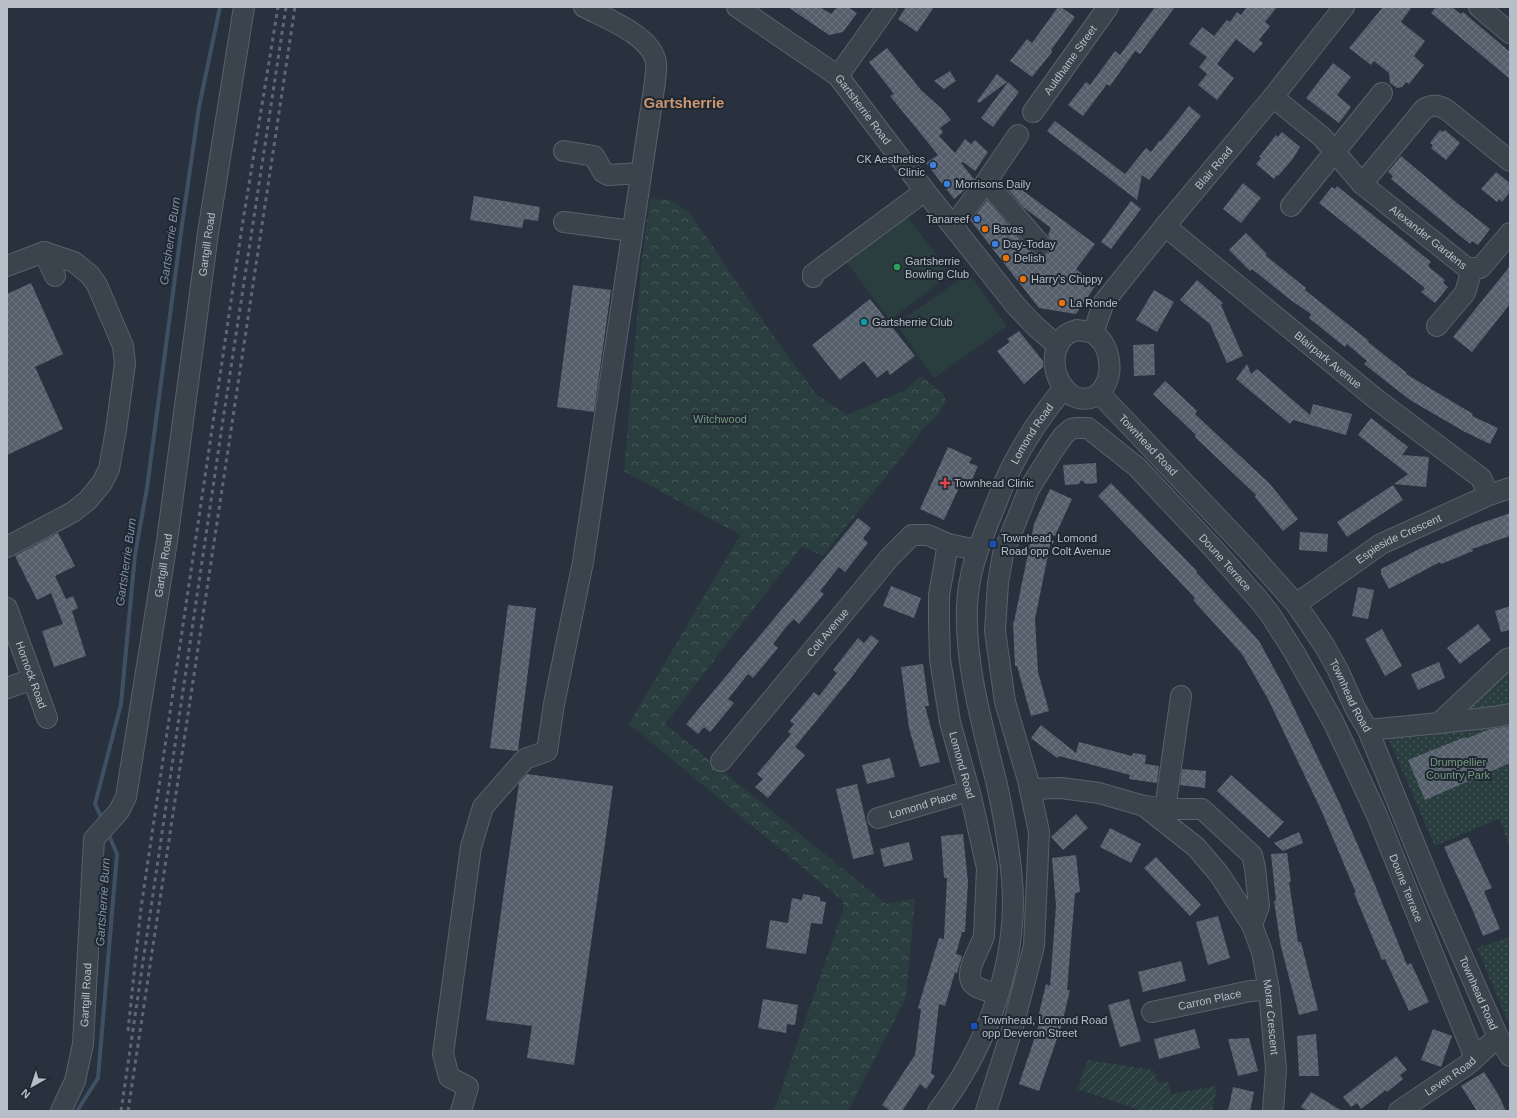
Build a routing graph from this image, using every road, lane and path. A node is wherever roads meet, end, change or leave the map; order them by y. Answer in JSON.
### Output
{"nodes":[{"id":1,"x":244,"y":7,"type":"edge"},
{"id":2,"x":584,"y":7,"type":"edge"},
{"id":3,"x":737,"y":7,"type":"edge"},
{"id":4,"x":887,"y":7,"type":"edge"},
{"id":5,"x":1108,"y":7,"type":"edge"},
{"id":6,"x":1344,"y":7,"type":"edge"},
{"id":7,"x":1479,"y":7,"type":"edge"},
{"id":8,"x":1510,"y":33,"type":"edge"},
{"id":9,"x":838,"y":76,"type":"junction"},
{"id":10,"x":1382,"y":93,"type":"dead end"},
{"id":11,"x":1273,"y":97,"type":"junction"},
{"id":12,"x":1033,"y":112,"type":"dead end"},
{"id":13,"x":1018,"y":135,"type":"dead end"},
{"id":14,"x":564,"y":151,"type":"dead end"},
{"id":15,"x":1335,"y":152,"type":"junction"},
{"id":16,"x":1510,"y":161,"type":"edge"},
{"id":17,"x":641,"y":173,"type":"junction"},
{"id":18,"x":986,"y":182,"type":"junction"},
{"id":19,"x":1362,"y":184,"type":"junction"},
{"id":20,"x":925,"y":191,"type":"junction"},
{"id":21,"x":1291,"y":206,"type":"dead end"},
{"id":22,"x":564,"y":222,"type":"dead end"},
{"id":23,"x":953,"y":226,"type":"junction"},
{"id":24,"x":1165,"y":226,"type":"junction"},
{"id":25,"x":632,"y":231,"type":"junction"},
{"id":26,"x":1510,"y":233,"type":"edge"},
{"id":27,"x":1041,"y":245,"type":"dead end"},
{"id":28,"x":44,"y":252,"type":"junction"},
{"id":29,"x":7,"y":266,"type":"edge"},
{"id":30,"x":1472,"y":269,"type":"junction"},
{"id":31,"x":56,"y":276,"type":"dead end"},
{"id":32,"x":813,"y":277,"type":"dead end"},
{"id":33,"x":1437,"y":326,"type":"dead end"},
{"id":34,"x":1093,"y":333,"type":"junction"},
{"id":35,"x":1058,"y":346,"type":"junction"},
{"id":36,"x":1064,"y":388,"type":"junction"},
{"id":37,"x":1100,"y":394,"type":"junction"},
{"id":38,"x":1510,"y":488,"type":"edge"},
{"id":39,"x":1488,"y":495,"type":"junction"},
{"id":40,"x":948,"y":544,"type":"junction"},
{"id":41,"x":7,"y":548,"type":"edge"},
{"id":42,"x":977,"y":550,"type":"junction"},
{"id":43,"x":1296,"y":604,"type":"junction"},
{"id":44,"x":7,"y":608,"type":"edge"},
{"id":45,"x":1510,"y":658,"type":"edge"},
{"id":46,"x":33,"y":679,"type":"junction"},
{"id":47,"x":7,"y":688,"type":"edge"},
{"id":48,"x":1181,"y":696,"type":"dead end"},
{"id":49,"x":1005,"y":702,"type":"junction"},
{"id":50,"x":977,"y":707,"type":"junction"},
{"id":51,"x":1355,"y":708,"type":"junction"},
{"id":52,"x":1510,"y":714,"type":"edge"},
{"id":53,"x":47,"y":718,"type":"dead end"},
{"id":54,"x":1333,"y":721,"type":"junction"},
{"id":55,"x":1439,"y":723,"type":"junction"},
{"id":56,"x":1368,"y":730,"type":"junction"},
{"id":57,"x":721,"y":761,"type":"dead end"},
{"id":58,"x":1030,"y":789,"type":"junction"},
{"id":59,"x":969,"y":791,"type":"junction"},
{"id":60,"x":1144,"y":806,"type":"junction"},
{"id":61,"x":1165,"y":809,"type":"junction"},
{"id":62,"x":878,"y":818,"type":"dead end"},
{"id":63,"x":1252,"y":925,"type":"junction"},
{"id":64,"x":1269,"y":990,"type":"junction"},
{"id":65,"x":998,"y":994,"type":"junction"},
{"id":66,"x":1152,"y":1012,"type":"dead end"},
{"id":67,"x":1498,"y":1037,"type":"junction"},
{"id":68,"x":1510,"y":1056,"type":"edge"},
{"id":69,"x":1475,"y":1058,"type":"junction"},
{"id":70,"x":947,"y":1109,"type":"edge"},
{"id":71,"x":61,"y":1111,"type":"edge"},
{"id":72,"x":461,"y":1111,"type":"edge"},
{"id":73,"x":986,"y":1111,"type":"edge"},
{"id":74,"x":1273,"y":1111,"type":"edge"},
{"id":75,"x":1399,"y":1111,"type":"edge"}],
"edges":[{"from":1,"to":71,"type":"street","name":"Gartgill Road"},
{"from":2,"to":17,"type":"street"},
{"from":3,"to":9,"type":"street","name":"Gartsherrie Road"},
{"from":4,"to":9,"type":"street"},
{"from":5,"to":12,"type":"street","name":"Auldhame Street"},
{"from":6,"to":11,"type":"street","name":"Blair Road"},
{"from":7,"to":8,"type":"street"},
{"from":9,"to":20,"type":"street","name":"Gartsherrie Road"},
{"from":10,"to":15,"type":"street"},
{"from":11,"to":15,"type":"street","name":"Alexander Gardens"},
{"from":11,"to":24,"type":"street","name":"Blair Road"},
{"from":13,"to":18,"type":"street"},
{"from":14,"to":17,"type":"street"},
{"from":15,"to":19,"type":"street","name":"Alexander Gardens"},
{"from":15,"to":21,"type":"street"},
{"from":16,"to":19,"type":"street"},
{"from":17,"to":25,"type":"street"},
{"from":18,"to":23,"type":"street"},
{"from":18,"to":27,"type":"street"},
{"from":19,"to":30,"type":"street","name":"Alexander Gardens"},
{"from":20,"to":23,"type":"street","name":"Gartsherrie Road"},
{"from":20,"to":32,"type":"street"},
{"from":22,"to":25,"type":"street"},
{"from":23,"to":35,"type":"street","name":"Gartsherrie Road"},
{"from":24,"to":34,"type":"street","name":"Blair Road"},
{"from":24,"to":39,"type":"street","name":"Blairpark Avenue"},
{"from":25,"to":72,"type":"street"},
{"from":26,"to":30,"type":"street","name":"Alexander Gardens"},
{"from":28,"to":29,"type":"street"},
{"from":28,"to":31,"type":"street"},
{"from":28,"to":41,"type":"street"},
{"from":30,"to":33,"type":"street"},
{"from":34,"to":35,"type":"street"},
{"from":34,"to":37,"type":"street"},
{"from":35,"to":36,"type":"street"},
{"from":36,"to":37,"type":"street"},
{"from":36,"to":42,"type":"street","name":"Lomond Road"},
{"from":37,"to":43,"type":"street","name":"Townhead Road"},
{"from":38,"to":39,"type":"street","name":"Espieside Crescent"},
{"from":39,"to":43,"type":"street","name":"Espieside Crescent"},
{"from":40,"to":42,"type":"street"},
{"from":40,"to":57,"type":"street","name":"Colt Avenue"},
{"from":40,"to":59,"type":"street","name":"Lomond Road"},
{"from":42,"to":50,"type":"street","name":"Lomond Road"},
{"from":43,"to":51,"type":"street","name":"Townhead Road"},
{"from":44,"to":46,"type":"street","name":"Hornock Road"},
{"from":45,"to":55,"type":"street"},
{"from":46,"to":47,"type":"street"},
{"from":46,"to":53,"type":"street","name":"Hornock Road"},
{"from":48,"to":61,"type":"street"},
{"from":49,"to":50,"type":"street"},
{"from":49,"to":54,"type":"street","name":"Doune Terrace"},
{"from":49,"to":58,"type":"street"},
{"from":50,"to":65,"type":"street","name":"Lomond Road"},
{"from":51,"to":54,"type":"street"},
{"from":51,"to":56,"type":"street","name":"Townhead Road"},
{"from":52,"to":55,"type":"street"},
{"from":54,"to":69,"type":"street","name":"Doune Terrace"},
{"from":55,"to":56,"type":"street"},
{"from":56,"to":67,"type":"street","name":"Townhead Road"},
{"from":58,"to":60,"type":"street","name":"Morar Crescent"},
{"from":58,"to":73,"type":"street"},
{"from":59,"to":62,"type":"street","name":"Lomond Place"},
{"from":59,"to":65,"type":"street","name":"Lomond Road"},
{"from":60,"to":61,"type":"street","name":"Morar Crescent"},
{"from":60,"to":63,"type":"street","name":"Morar Crescent"},
{"from":61,"to":63,"type":"street","name":"Morar Crescent"},
{"from":63,"to":64,"type":"street","name":"Morar Crescent"},
{"from":64,"to":66,"type":"street","name":"Carron Place"},
{"from":64,"to":74,"type":"street","name":"Morar Crescent"},
{"from":65,"to":70,"type":"street","name":"Lomond Road"},
{"from":67,"to":68,"type":"street","name":"Townhead Road"},
{"from":67,"to":69,"type":"street","name":"Leven Road"},
{"from":69,"to":75,"type":"street","name":"Leven Road"}]}
